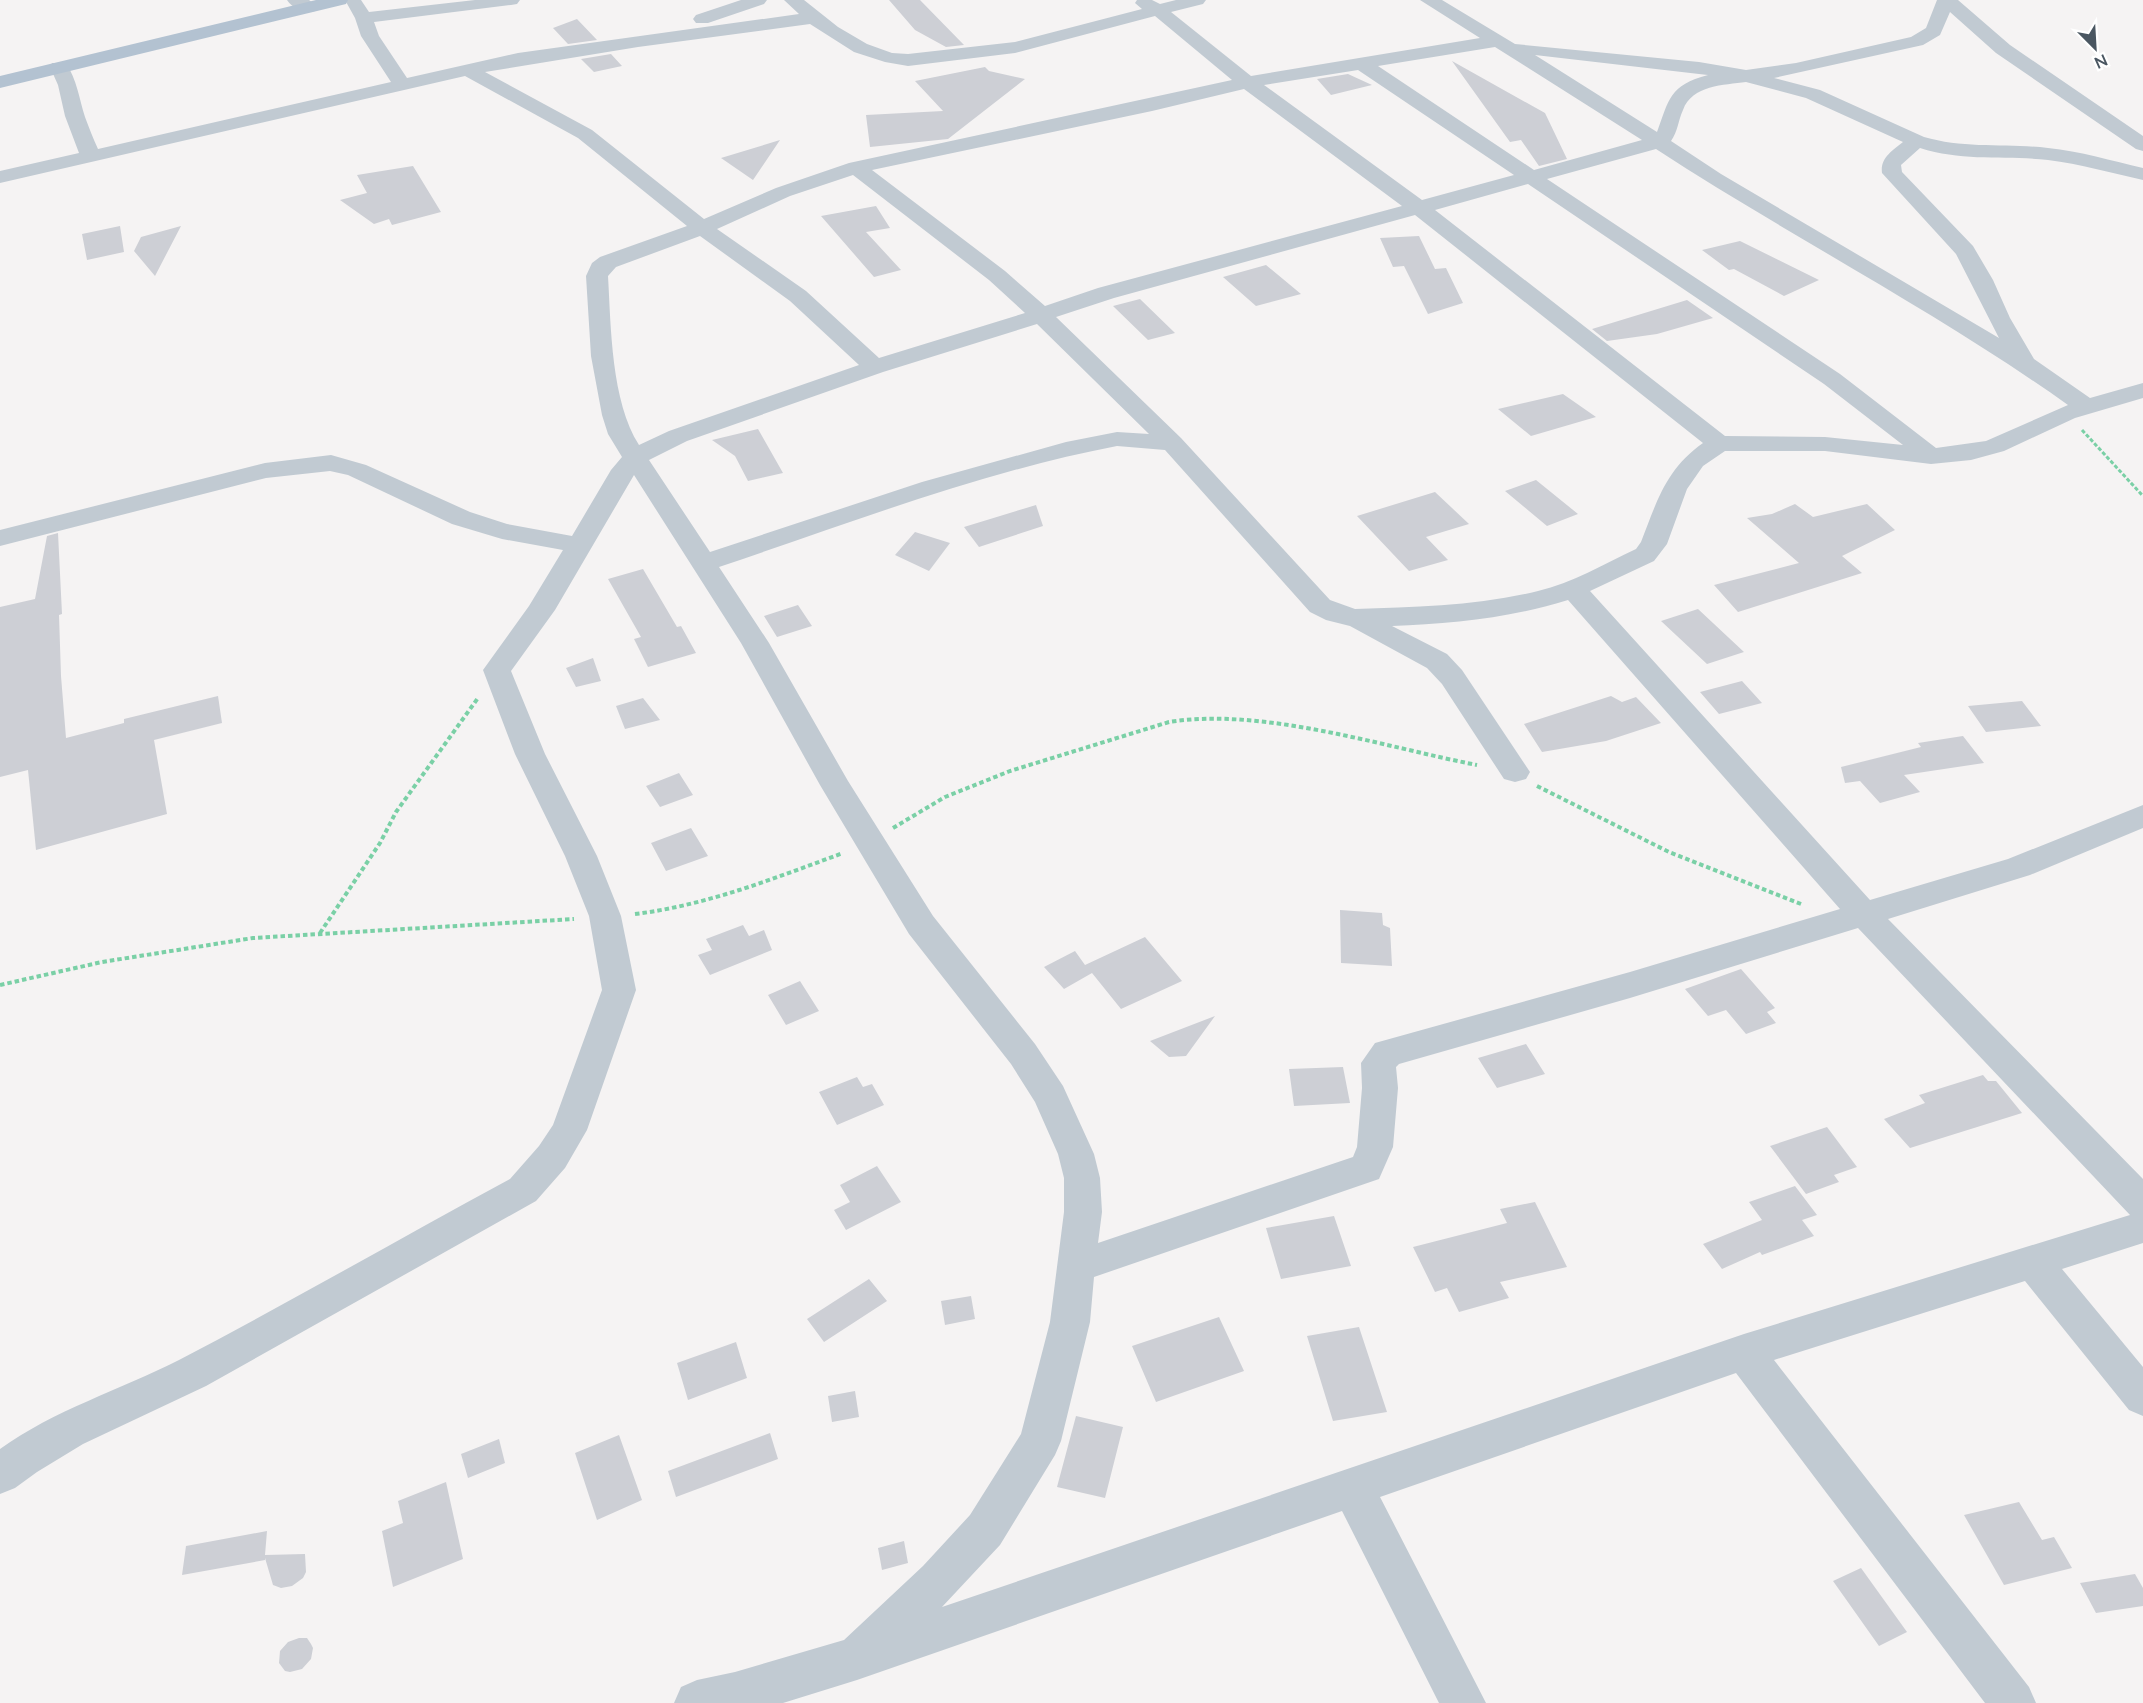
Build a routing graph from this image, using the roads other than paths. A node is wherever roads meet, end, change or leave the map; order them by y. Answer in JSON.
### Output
{"nodes":[{"id":1,"x":339,"y":0,"type":"edge"},
{"id":2,"x":352,"y":0,"type":"edge"},
{"id":3,"x":511,"y":0,"type":"edge"},
{"id":4,"x":758,"y":0,"type":"edge"},
{"id":5,"x":793,"y":0,"type":"edge"},
{"id":6,"x":1139,"y":0,"type":"edge"},
{"id":7,"x":1197,"y":0,"type":"edge"},
{"id":8,"x":1429,"y":0,"type":"edge"},
{"id":9,"x":1947,"y":0,"type":"edge"},
{"id":10,"x":302,"y":4,"type":"edge"},
{"id":11,"x":1158,"y":10,"type":"junction"},
{"id":12,"x":364,"y":18,"type":"junction"},
{"id":13,"x":813,"y":18,"type":"junction"},
{"id":14,"x":680,"y":35,"type":"junction"},
{"id":15,"x":1502,"y":44,"type":"junction"},
{"id":16,"x":1361,"y":63,"type":"junction"},
{"id":17,"x":59,"y":67,"type":"junction"},
{"id":18,"x":468,"y":70,"type":"junction"},
{"id":19,"x":521,"y":76,"type":"junction"},
{"id":20,"x":1747,"y":76,"type":"junction"},
{"id":21,"x":0,"y":82,"type":"edge"},
{"id":22,"x":1249,"y":82,"type":"junction"},
{"id":23,"x":402,"y":85,"type":"junction"},
{"id":24,"x":1917,"y":141,"type":"junction"},
{"id":25,"x":1659,"y":142,"type":"junction"},
{"id":26,"x":2143,"y":145,"type":"edge"},
{"id":27,"x":90,"y":155,"type":"junction"},
{"id":28,"x":856,"y":168,"type":"junction"},
{"id":29,"x":2143,"y":174,"type":"edge"},
{"id":30,"x":0,"y":177,"type":"edge"},
{"id":31,"x":1532,"y":177,"type":"junction"},
{"id":32,"x":1418,"y":207,"type":"junction"},
{"id":33,"x":702,"y":228,"type":"junction"},
{"id":34,"x":1041,"y":315,"type":"junction"},
{"id":35,"x":2026,"y":364,"type":"junction"},
{"id":36,"x":875,"y":367,"type":"junction"},
{"id":37,"x":2143,"y":390,"type":"edge"},
{"id":38,"x":2076,"y":409,"type":"junction"},
{"id":39,"x":1172,"y":443,"type":"junction"},
{"id":40,"x":1719,"y":443,"type":"junction"},
{"id":41,"x":1931,"y":456,"type":"junction"},
{"id":42,"x":636,"y":458,"type":"junction"},
{"id":43,"x":0,"y":538,"type":"edge"},
{"id":44,"x":579,"y":545,"type":"junction"},
{"id":45,"x":704,"y":563,"type":"junction"},
{"id":46,"x":1573,"y":589,"type":"junction"},
{"id":47,"x":1355,"y":618,"type":"junction"},
{"id":48,"x":1515,"y":772,"type":"road end"},
{"id":49,"x":2143,"y":816,"type":"edge"},
{"id":50,"x":1852,"y":917,"type":"junction"},
{"id":51,"x":2143,"y":1204,"type":"edge"},
{"id":52,"x":2143,"y":1227,"type":"edge"},
{"id":53,"x":2032,"y":1262,"type":"junction"},
{"id":54,"x":1076,"y":1267,"type":"junction"},
{"id":55,"x":1743,"y":1352,"type":"junction"},
{"id":56,"x":2143,"y":1398,"type":"edge"},
{"id":57,"x":0,"y":1474,"type":"edge"},
{"id":58,"x":1352,"y":1487,"type":"junction"},
{"id":59,"x":857,"y":1658,"type":"junction"},
{"id":60,"x":723,"y":1700,"type":"edge"},
{"id":61,"x":1463,"y":1703,"type":"edge"},
{"id":62,"x":2013,"y":1703,"type":"edge"}],
"edges":[{"from":1,"to":10,"type":"main road"},
{"from":2,"to":12,"type":"street"},
{"from":3,"to":12,"type":"street"},
{"from":4,"to":14,"type":"street"},
{"from":5,"to":13,"type":"street"},
{"from":6,"to":11,"type":"street"},
{"from":7,"to":11,"type":"street"},
{"from":8,"to":15,"type":"street"},
{"from":9,"to":20,"type":"street"},
{"from":9,"to":26,"type":"street"},
{"from":10,"to":17,"type":"main road"},
{"from":11,"to":13,"type":"street"},
{"from":11,"to":22,"type":"street"},
{"from":12,"to":23,"type":"street"},
{"from":13,"to":14,"type":"street"},
{"from":14,"to":19,"type":"street"},
{"from":15,"to":16,"type":"street"},
{"from":15,"to":20,"type":"street"},
{"from":15,"to":25,"type":"street"},
{"from":16,"to":22,"type":"street"},
{"from":16,"to":31,"type":"street"},
{"from":17,"to":21,"type":"main road"},
{"from":17,"to":27,"type":"street"},
{"from":18,"to":19,"type":"street"},
{"from":18,"to":19,"type":"street"},
{"from":18,"to":23,"type":"street"},
{"from":19,"to":33,"type":"street"},
{"from":20,"to":24,"type":"street"},
{"from":20,"to":25,"type":"street"},
{"from":22,"to":28,"type":"street"},
{"from":22,"to":32,"type":"street"},
{"from":23,"to":27,"type":"street"},
{"from":24,"to":29,"type":"street"},
{"from":24,"to":35,"type":"street"},
{"from":25,"to":31,"type":"street"},
{"from":25,"to":35,"type":"street"},
{"from":27,"to":30,"type":"street"},
{"from":28,"to":33,"type":"street"},
{"from":28,"to":34,"type":"street"},
{"from":31,"to":32,"type":"street"},
{"from":31,"to":41,"type":"street"},
{"from":32,"to":34,"type":"street"},
{"from":32,"to":40,"type":"street"},
{"from":33,"to":36,"type":"street"},
{"from":33,"to":42,"type":"street"},
{"from":34,"to":36,"type":"street"},
{"from":34,"to":39,"type":"street"},
{"from":35,"to":38,"type":"street"},
{"from":36,"to":42,"type":"street"},
{"from":37,"to":38,"type":"street"},
{"from":38,"to":41,"type":"street"},
{"from":39,"to":45,"type":"street"},
{"from":39,"to":47,"type":"street"},
{"from":40,"to":41,"type":"street"},
{"from":40,"to":46,"type":"street"},
{"from":42,"to":44,"type":"street"},
{"from":42,"to":45,"type":"street"},
{"from":43,"to":44,"type":"street"},
{"from":44,"to":57,"type":"street"},
{"from":45,"to":54,"type":"street"},
{"from":46,"to":47,"type":"street"},
{"from":46,"to":50,"type":"street"},
{"from":47,"to":48,"type":"street"},
{"from":49,"to":50,"type":"street"},
{"from":50,"to":51,"type":"street"},
{"from":50,"to":54,"type":"street"},
{"from":52,"to":53,"type":"street"},
{"from":53,"to":55,"type":"street"},
{"from":53,"to":56,"type":"street"},
{"from":54,"to":59,"type":"street"},
{"from":55,"to":58,"type":"street"},
{"from":55,"to":62,"type":"street"},
{"from":58,"to":59,"type":"street"},
{"from":58,"to":61,"type":"street"},
{"from":59,"to":60,"type":"street"}]}
